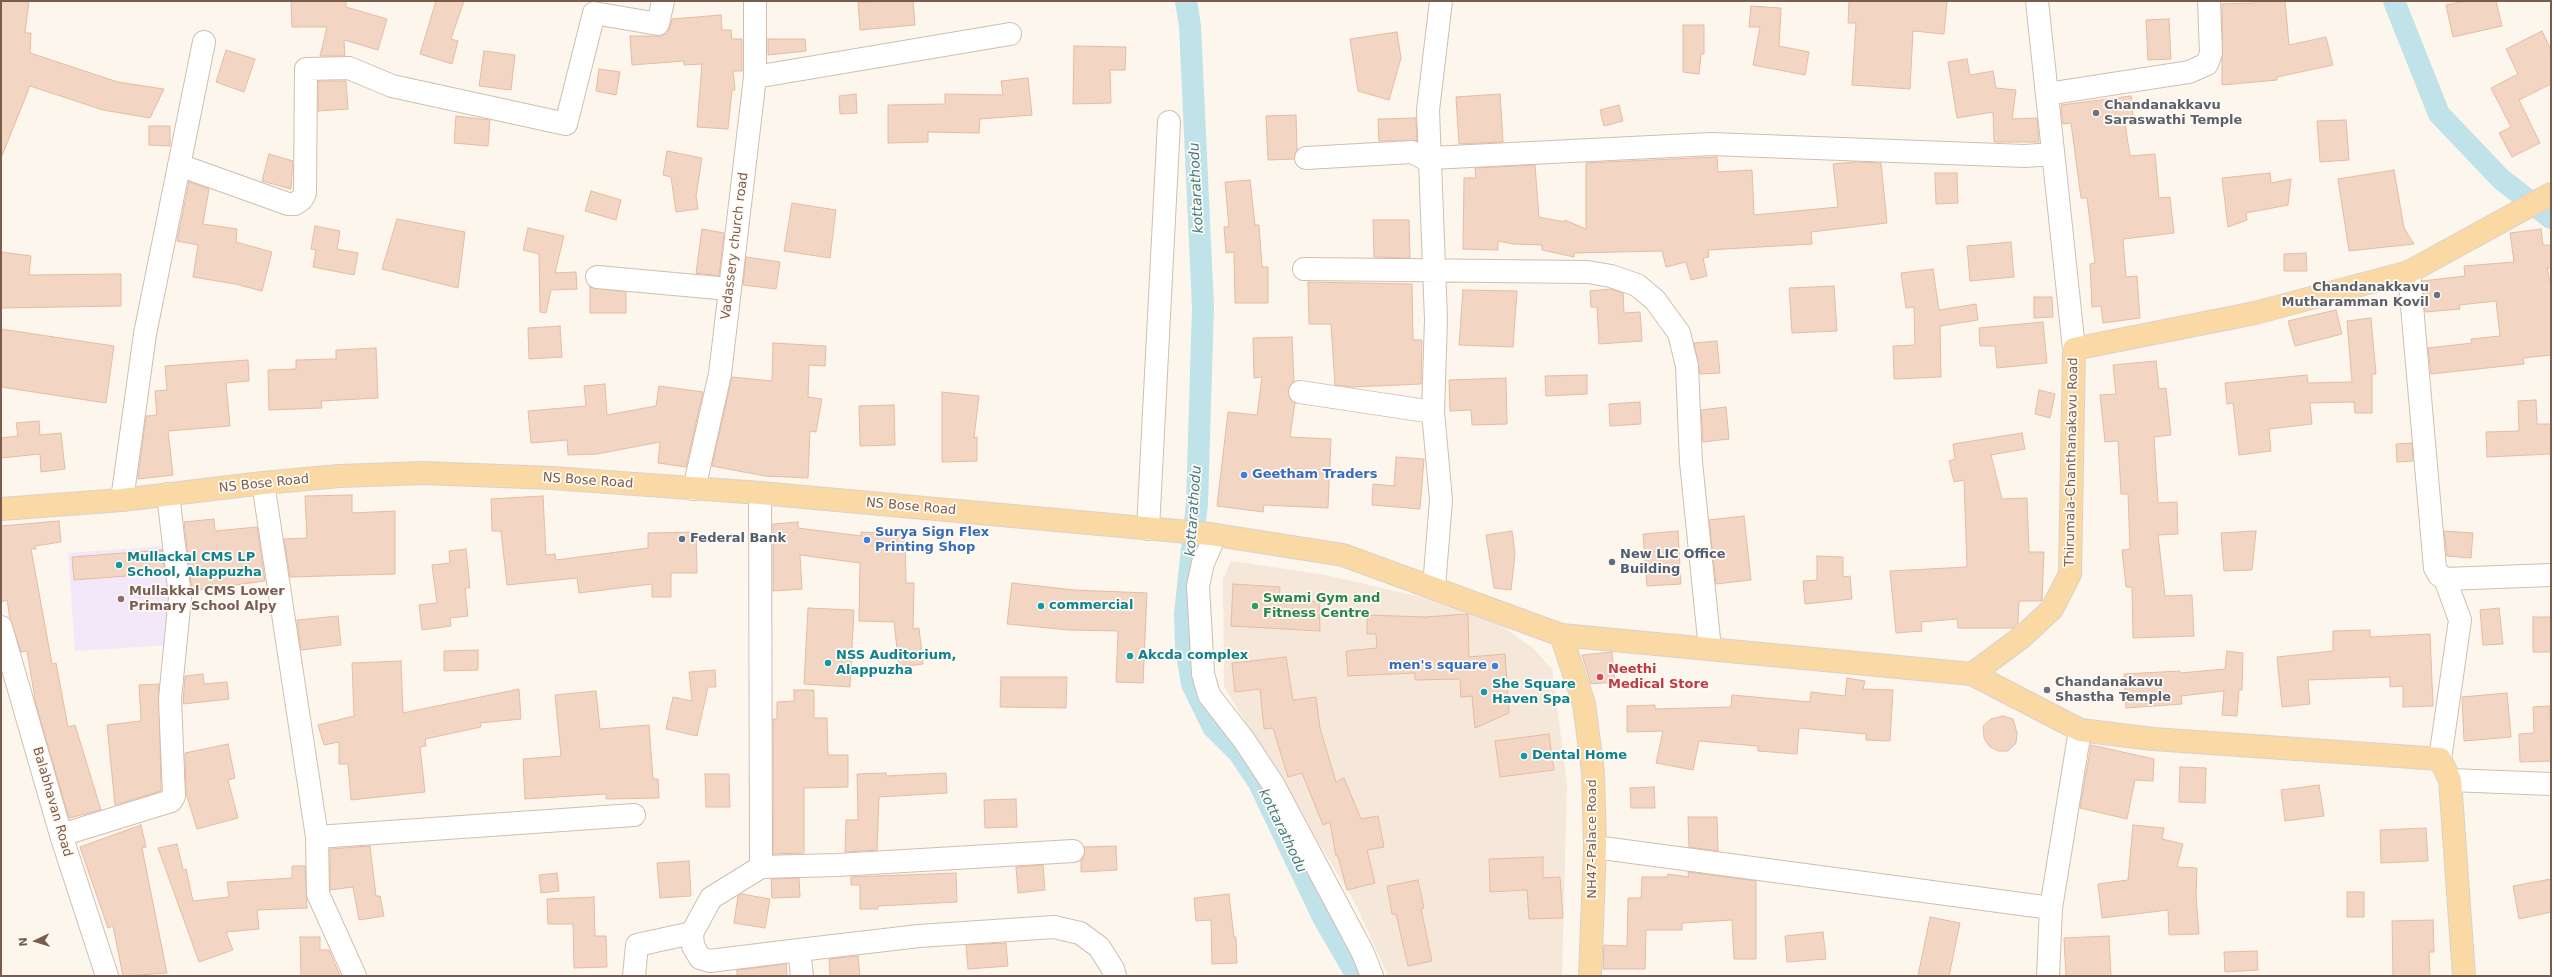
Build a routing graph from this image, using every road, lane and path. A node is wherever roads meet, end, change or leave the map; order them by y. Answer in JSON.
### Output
{"nodes":[{"id":1,"x":663,"y":1,"type":"edge"},
{"id":2,"x":755,"y":1,"type":"edge"},
{"id":3,"x":1441,"y":1,"type":"edge"},
{"id":4,"x":2036,"y":1,"type":"edge"},
{"id":5,"x":2209,"y":1,"type":"edge"},
{"id":6,"x":1010,"y":34,"type":"dead end"},
{"id":7,"x":204,"y":42,"type":"dead end"},
{"id":8,"x":754,"y":77,"type":"junction"},
{"id":9,"x":2048,"y":94,"type":"junction"},
{"id":10,"x":1169,"y":122,"type":"dead end"},
{"id":11,"x":2053,"y":154,"type":"junction"},
{"id":12,"x":1306,"y":158,"type":"dead end"},
{"id":13,"x":1431,"y":160,"type":"junction"},
{"id":14,"x":179,"y":165,"type":"junction"},
{"id":15,"x":2551,"y":194,"type":"edge"},
{"id":16,"x":1304,"y":269,"type":"dead end"},
{"id":17,"x":1433,"y":272,"type":"junction"},
{"id":18,"x":2409,"y":272,"type":"junction"},
{"id":19,"x":597,"y":277,"type":"dead end"},
{"id":20,"x":729,"y":289,"type":"junction"},
{"id":21,"x":2074,"y":349,"type":"junction"},
{"id":22,"x":1300,"y":392,"type":"dead end"},
{"id":23,"x":1433,"y":412,"type":"junction"},
{"id":24,"x":263,"y":483,"type":"junction"},
{"id":25,"x":694,"y":489,"type":"junction"},
{"id":26,"x":760,"y":493,"type":"junction"},
{"id":27,"x":168,"y":494,"type":"junction"},
{"id":28,"x":122,"y":500,"type":"junction"},
{"id":29,"x":1,"y":509,"type":"edge"},
{"id":30,"x":1148,"y":529,"type":"junction"},
{"id":31,"x":1212,"y":535,"type":"junction"},
{"id":32,"x":2551,"y":575,"type":"edge"},
{"id":33,"x":2445,"y":579,"type":"junction"},
{"id":34,"x":1434,"y":587,"type":"junction"},
{"id":35,"x":1,"y":627,"type":"edge"},
{"id":36,"x":1561,"y":635,"type":"junction"},
{"id":37,"x":1710,"y":649,"type":"junction"},
{"id":38,"x":1972,"y":674,"type":"junction"},
{"id":39,"x":2080,"y":730,"type":"junction"},
{"id":40,"x":2440,"y":759,"type":"junction"},
{"id":41,"x":2450,"y":780,"type":"junction"},
{"id":42,"x":2551,"y":784,"type":"edge"},
{"id":43,"x":634,"y":815,"type":"dead end"},
{"id":44,"x":61,"y":835,"type":"junction"},
{"id":45,"x":317,"y":837,"type":"junction"},
{"id":46,"x":1595,"y":847,"type":"junction"},
{"id":47,"x":1073,"y":851,"type":"dead end"},
{"id":48,"x":761,"y":867,"type":"junction"},
{"id":49,"x":2051,"y":908,"type":"junction"},
{"id":50,"x":692,"y":933,"type":"junction"},
{"id":51,"x":799,"y":950,"type":"junction"},
{"id":52,"x":107,"y":976,"type":"edge"},
{"id":53,"x":356,"y":976,"type":"edge"},
{"id":54,"x":634,"y":976,"type":"edge"},
{"id":55,"x":802,"y":976,"type":"edge"},
{"id":56,"x":1115,"y":976,"type":"edge"},
{"id":57,"x":1372,"y":976,"type":"edge"},
{"id":58,"x":1590,"y":976,"type":"edge"},
{"id":59,"x":2048,"y":976,"type":"edge"},
{"id":60,"x":2464,"y":976,"type":"edge"}],
"edges":[{"from":1,"to":14,"type":"street"},
{"from":2,"to":8,"type":"street","name":"Vadassery church road"},
{"from":3,"to":13,"type":"street"},
{"from":4,"to":9,"type":"street"},
{"from":5,"to":9,"type":"street"},
{"from":6,"to":8,"type":"street"},
{"from":7,"to":14,"type":"street"},
{"from":8,"to":20,"type":"street","name":"Vadassery church road"},
{"from":9,"to":11,"type":"street"},
{"from":10,"to":30,"type":"street"},
{"from":11,"to":13,"type":"street"},
{"from":11,"to":21,"type":"street"},
{"from":12,"to":13,"type":"street"},
{"from":13,"to":17,"type":"street"},
{"from":14,"to":28,"type":"street"},
{"from":15,"to":18,"type":"main road"},
{"from":16,"to":17,"type":"street"},
{"from":17,"to":23,"type":"street"},
{"from":17,"to":37,"type":"street"},
{"from":18,"to":21,"type":"main road"},
{"from":18,"to":33,"type":"street"},
{"from":19,"to":20,"type":"street"},
{"from":20,"to":25,"type":"street","name":"Vadassery church road"},
{"from":21,"to":38,"type":"main road","name":"Thirumala-Chanthanakavu Road"},
{"from":22,"to":23,"type":"street"},
{"from":23,"to":34,"type":"street"},
{"from":24,"to":25,"type":"main road","name":"NS Bose Road"},
{"from":24,"to":27,"type":"main road","name":"NS Bose Road"},
{"from":24,"to":45,"type":"street"},
{"from":25,"to":26,"type":"main road","name":"NS Bose Road"},
{"from":26,"to":30,"type":"main road","name":"NS Bose Road"},
{"from":26,"to":48,"type":"street"},
{"from":27,"to":28,"type":"main road","name":"NS Bose Road"},
{"from":27,"to":44,"type":"street"},
{"from":28,"to":29,"type":"main road","name":"NS Bose Road"},
{"from":30,"to":31,"type":"main road","name":"NS Bose Road"},
{"from":31,"to":34,"type":"main road","name":"NS Bose Road"},
{"from":31,"to":57,"type":"street"},
{"from":32,"to":33,"type":"street"},
{"from":33,"to":40,"type":"street"},
{"from":34,"to":36,"type":"main road","name":"NS Bose Road"},
{"from":35,"to":44,"type":"street","name":"Balabhavan Road"},
{"from":36,"to":37,"type":"main road","name":"NS Bose Road"},
{"from":36,"to":46,"type":"main road","name":"NH47-Palace Road"},
{"from":37,"to":38,"type":"main road","name":"NS Bose Road"},
{"from":38,"to":39,"type":"main road"},
{"from":39,"to":40,"type":"main road"},
{"from":39,"to":49,"type":"street"},
{"from":40,"to":41,"type":"main road"},
{"from":41,"to":42,"type":"street"},
{"from":41,"to":60,"type":"main road"},
{"from":43,"to":45,"type":"street"},
{"from":44,"to":52,"type":"street","name":"Balabhavan Road"},
{"from":45,"to":53,"type":"street"},
{"from":46,"to":49,"type":"street"},
{"from":46,"to":58,"type":"main road","name":"NH47-Palace Road"},
{"from":47,"to":48,"type":"street"},
{"from":48,"to":50,"type":"street"},
{"from":49,"to":59,"type":"street"},
{"from":50,"to":51,"type":"street"},
{"from":50,"to":54,"type":"street"},
{"from":51,"to":55,"type":"street"},
{"from":51,"to":56,"type":"street"}]}
